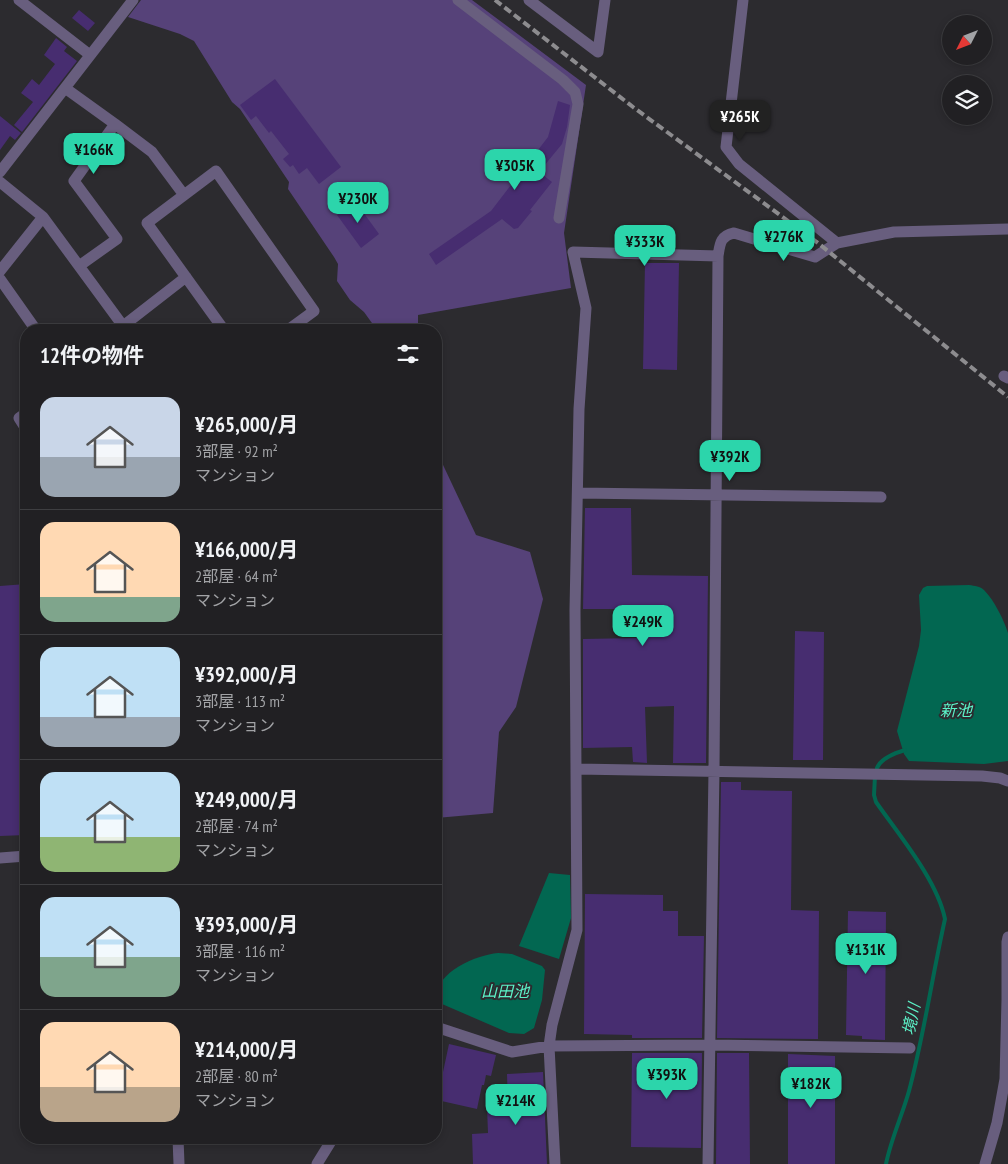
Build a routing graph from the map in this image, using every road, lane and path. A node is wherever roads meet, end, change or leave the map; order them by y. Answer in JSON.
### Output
{"nodes":[{"id":1,"x":19,"y":0,"type":"edge"},
{"id":2,"x":133,"y":0,"type":"edge"},
{"id":3,"x":458,"y":0,"type":"edge"},
{"id":4,"x":529,"y":0,"type":"edge"},
{"id":5,"x":605,"y":0,"type":"edge"},
{"id":6,"x":744,"y":0,"type":"edge"},
{"id":7,"x":90,"y":55,"type":"junction"},
{"id":8,"x":65,"y":88,"type":"junction"},
{"id":9,"x":115,"y":124,"type":"junction"},
{"id":10,"x":0,"y":172,"type":"edge"},
{"id":11,"x":0,"y":182,"type":"edge"},
{"id":12,"x":184,"y":195,"type":"junction"},
{"id":13,"x":43,"y":217,"type":"junction"},
{"id":14,"x":559,"y":218,"type":"dead end"},
{"id":15,"x":1008,"y":229,"type":"edge"},
{"id":16,"x":837,"y":243,"type":"junction"},
{"id":17,"x":718,"y":256,"type":"junction"},
{"id":18,"x":79,"y":266,"type":"junction"},
{"id":19,"x":0,"y":270,"type":"edge"},
{"id":20,"x":186,"y":277,"type":"junction"},
{"id":21,"x":0,"y":279,"type":"edge"},
{"id":22,"x":32,"y":324,"type":"edge"},
{"id":23,"x":121,"y":324,"type":"edge"},
{"id":24,"x":129,"y":324,"type":"edge"},
{"id":25,"x":220,"y":324,"type":"edge"},
{"id":26,"x":296,"y":324,"type":"edge"},
{"id":27,"x":578,"y":493,"type":"junction"},
{"id":28,"x":715,"y":495,"type":"junction"},
{"id":29,"x":882,"y":497,"type":"dead end"},
{"id":30,"x":577,"y":769,"type":"junction"},
{"id":31,"x":714,"y":770,"type":"junction"},
{"id":32,"x":1008,"y":781,"type":"edge"},
{"id":33,"x":20,"y":856,"type":"edge"},
{"id":34,"x":0,"y":858,"type":"edge"},
{"id":35,"x":1008,"y":940,"type":"edge"},
{"id":36,"x":442,"y":1030,"type":"edge"},
{"id":37,"x":710,"y":1045,"type":"junction"},
{"id":38,"x":549,"y":1046,"type":"junction"},
{"id":39,"x":910,"y":1048,"type":"dead end"},
{"id":40,"x":178,"y":1144,"type":"edge"},
{"id":41,"x":329,"y":1144,"type":"edge"},
{"id":42,"x":179,"y":1164,"type":"edge"},
{"id":43,"x":317,"y":1164,"type":"edge"},
{"id":44,"x":555,"y":1164,"type":"edge"},
{"id":45,"x":708,"y":1164,"type":"edge"},
{"id":46,"x":985,"y":1164,"type":"edge"}],
"edges":[{"from":1,"to":7,"type":"street"},
{"from":2,"to":7,"type":"street"},
{"from":3,"to":14,"type":"street"},
{"from":4,"to":5,"type":"street"},
{"from":6,"to":16,"type":"street"},
{"from":7,"to":8,"type":"street"},
{"from":8,"to":9,"type":"street"},
{"from":8,"to":10,"type":"street"},
{"from":9,"to":12,"type":"street"},
{"from":9,"to":18,"type":"street"},
{"from":11,"to":13,"type":"street"},
{"from":12,"to":20,"type":"street"},
{"from":12,"to":26,"type":"street"},
{"from":13,"to":18,"type":"street"},
{"from":13,"to":19,"type":"street"},
{"from":15,"to":16,"type":"street"},
{"from":16,"to":17,"type":"street"},
{"from":17,"to":27,"type":"street"},
{"from":17,"to":28,"type":"street"},
{"from":18,"to":23,"type":"street"},
{"from":20,"to":24,"type":"street"},
{"from":20,"to":25,"type":"street"},
{"from":21,"to":22,"type":"street"},
{"from":27,"to":28,"type":"street"},
{"from":27,"to":30,"type":"street"},
{"from":28,"to":29,"type":"street"},
{"from":28,"to":31,"type":"street"},
{"from":30,"to":31,"type":"street"},
{"from":30,"to":38,"type":"street"},
{"from":31,"to":32,"type":"street"},
{"from":31,"to":37,"type":"street"},
{"from":33,"to":34,"type":"street"},
{"from":35,"to":46,"type":"street"},
{"from":36,"to":38,"type":"street"},
{"from":37,"to":38,"type":"street"},
{"from":37,"to":39,"type":"street"},
{"from":37,"to":45,"type":"street"},
{"from":38,"to":44,"type":"street"},
{"from":40,"to":42,"type":"street"},
{"from":41,"to":43,"type":"street"}]}
